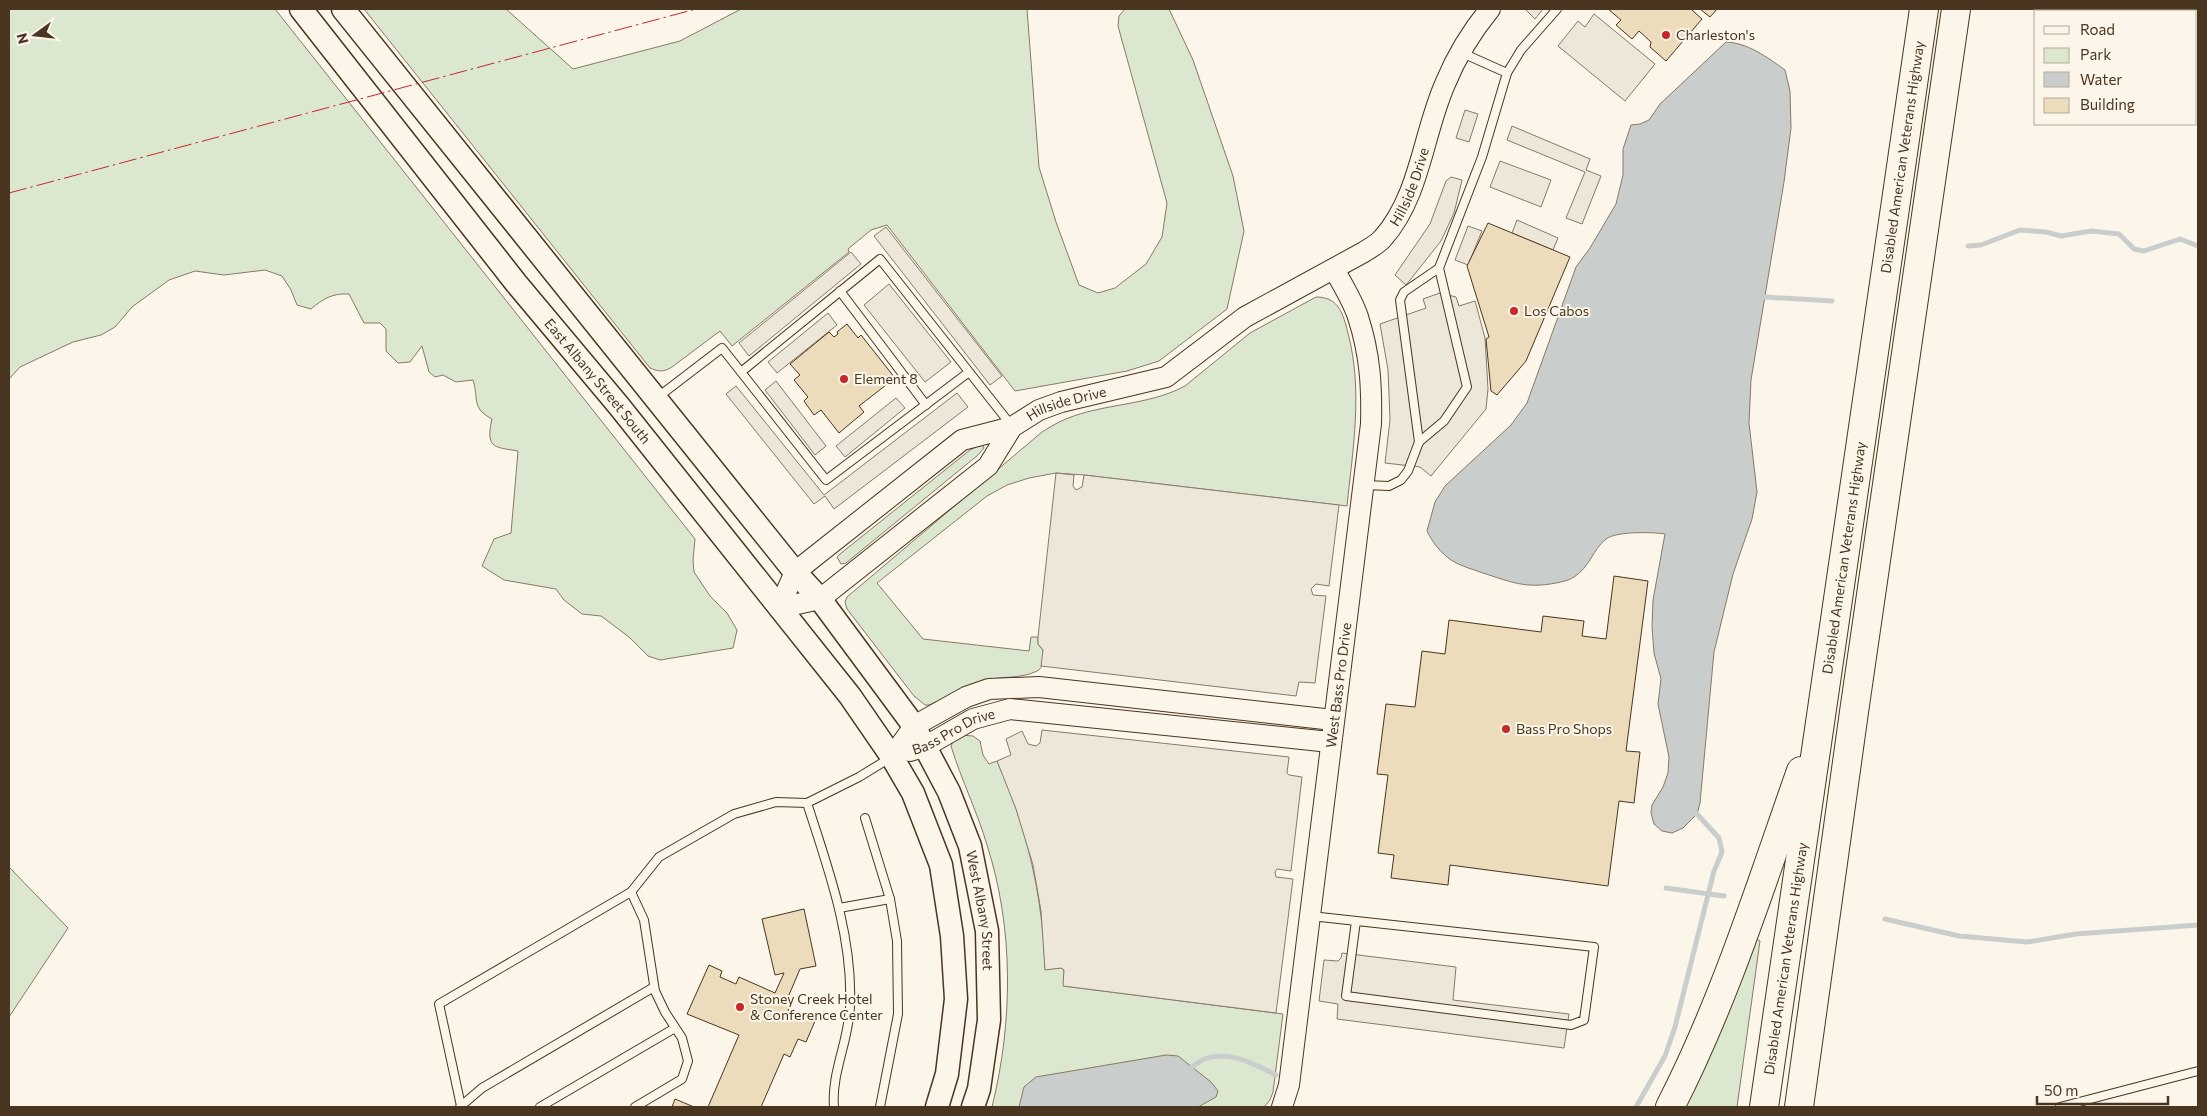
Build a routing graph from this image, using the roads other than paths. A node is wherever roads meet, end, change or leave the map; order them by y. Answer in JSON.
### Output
{"nodes":[{"id":1,"x":301,"y":9,"type":"edge"},
{"id":2,"x":343,"y":9,"type":"edge"},
{"id":3,"x":1490,"y":9,"type":"edge"},
{"id":4,"x":1557,"y":9,"type":"edge"},
{"id":5,"x":1924,"y":9,"type":"edge"},
{"id":6,"x":1956,"y":9,"type":"edge"},
{"id":7,"x":1460,"y":52,"type":"junction"},
{"id":8,"x":1507,"y":73,"type":"junction"},
{"id":9,"x":1439,"y":268,"type":"junction"},
{"id":10,"x":1334,"y":269,"type":"junction"},
{"id":11,"x":840,"y":291,"type":"junction"},
{"id":12,"x":741,"y":372,"type":"junction"},
{"id":13,"x":969,"y":372,"type":"junction"},
{"id":14,"x":656,"y":398,"type":"junction"},
{"id":15,"x":926,"y":404,"type":"junction"},
{"id":16,"x":1012,"y":427,"type":"junction"},
{"id":17,"x":1419,"y":442,"type":"junction"},
{"id":18,"x":1362,"y":485,"type":"junction"},
{"id":19,"x":795,"y":572,"type":"junction"},
{"id":20,"x":820,"y":599,"type":"junction"},
{"id":21,"x":778,"y":608,"type":"junction"},
{"id":22,"x":1822,"y":713,"type":"junction"},
{"id":23,"x":1333,"y":720,"type":"junction"},
{"id":24,"x":914,"y":726,"type":"junction"},
{"id":25,"x":1330,"y":742,"type":"junction"},
{"id":26,"x":926,"y":746,"type":"junction"},
{"id":27,"x":892,"y":756,"type":"junction"},
{"id":28,"x":807,"y":803,"type":"junction"},
{"id":29,"x":865,"y":818,"type":"dead end"},
{"id":30,"x":631,"y":892,"type":"junction"},
{"id":31,"x":890,"y":899,"type":"junction"},
{"id":32,"x":839,"y":908,"type":"junction"},
{"id":33,"x":1309,"y":916,"type":"junction"},
{"id":34,"x":1356,"y":921,"type":"junction"},
{"id":35,"x":654,"y":986,"type":"junction"},
{"id":36,"x":675,"y":1028,"type":"junction"},
{"id":37,"x":2198,"y":1071,"type":"edge"},
{"id":38,"x":461,"y":1107,"type":"edge"},
{"id":39,"x":540,"y":1107,"type":"edge"},
{"id":40,"x":635,"y":1107,"type":"edge"},
{"id":41,"x":834,"y":1107,"type":"edge"},
{"id":42,"x":880,"y":1107,"type":"edge"},
{"id":43,"x":937,"y":1107,"type":"edge"},
{"id":44,"x":973,"y":1107,"type":"edge"},
{"id":45,"x":1282,"y":1107,"type":"edge"},
{"id":46,"x":1670,"y":1107,"type":"edge"},
{"id":47,"x":1764,"y":1107,"type":"edge"},
{"id":48,"x":1799,"y":1107,"type":"edge"},
{"id":49,"x":2060,"y":1107,"type":"edge"}],
"edges":[{"from":1,"to":21,"type":"main road","name":"East Albany Street South"},
{"from":2,"to":14,"type":"main road"},
{"from":3,"to":7,"type":"street","name":"Hillside Drive"},
{"from":4,"to":8,"type":"lane"},
{"from":5,"to":22,"type":"highway","name":"Disabled American Veterans Highway"},
{"from":6,"to":48,"type":"highway"},
{"from":7,"to":8,"type":"lane"},
{"from":7,"to":10,"type":"street","name":"Hillside Drive"},
{"from":8,"to":9,"type":"lane"},
{"from":9,"to":17,"type":"lane"},
{"from":9,"to":17,"type":"lane"},
{"from":10,"to":16,"type":"street","name":"Hillside Drive"},
{"from":10,"to":18,"type":"street","name":"West Bass Pro Drive"},
{"from":11,"to":12,"type":"lane"},
{"from":11,"to":13,"type":"lane"},
{"from":11,"to":15,"type":"lane"},
{"from":12,"to":14,"type":"lane"},
{"from":12,"to":15,"type":"lane"},
{"from":13,"to":15,"type":"lane"},
{"from":13,"to":16,"type":"lane"},
{"from":14,"to":19,"type":"main road"},
{"from":16,"to":19,"type":"street"},
{"from":16,"to":20,"type":"street","name":"Hillside Drive"},
{"from":17,"to":18,"type":"lane"},
{"from":18,"to":23,"type":"street","name":"West Bass Pro Drive"},
{"from":19,"to":20,"type":"main road"},
{"from":19,"to":21,"type":"street"},
{"from":20,"to":21,"type":"street","name":"Hillside Drive"},
{"from":20,"to":24,"type":"main road"},
{"from":21,"to":27,"type":"main road","name":"East Albany Street South"},
{"from":22,"to":46,"type":"highway"},
{"from":22,"to":47,"type":"highway","name":"Disabled American Veterans Highway"},
{"from":23,"to":24,"type":"street","name":"Bass Pro Drive"},
{"from":23,"to":25,"type":"street","name":"West Bass Pro Drive"},
{"from":24,"to":26,"type":"main road","name":"West Albany Street"},
{"from":24,"to":27,"type":"street","name":"Bass Pro Drive"},
{"from":25,"to":26,"type":"street","name":"Bass Pro Drive"},
{"from":25,"to":33,"type":"street","name":"West Bass Pro Drive"},
{"from":26,"to":27,"type":"street","name":"Bass Pro Drive"},
{"from":26,"to":44,"type":"main road","name":"West Albany Street"},
{"from":27,"to":28,"type":"lane"},
{"from":27,"to":43,"type":"main road"},
{"from":28,"to":30,"type":"lane"},
{"from":28,"to":32,"type":"lane"},
{"from":29,"to":31,"type":"lane"},
{"from":30,"to":35,"type":"lane"},
{"from":30,"to":38,"type":"lane"},
{"from":31,"to":32,"type":"lane"},
{"from":31,"to":42,"type":"lane"},
{"from":32,"to":41,"type":"lane"},
{"from":33,"to":34,"type":"lane"},
{"from":33,"to":45,"type":"street","name":"West Bass Pro Drive"},
{"from":34,"to":34,"type":"lane"},
{"from":35,"to":36,"type":"lane"},
{"from":35,"to":38,"type":"lane"},
{"from":36,"to":39,"type":"lane"},
{"from":36,"to":40,"type":"lane"},
{"from":37,"to":49,"type":"lane"}]}
